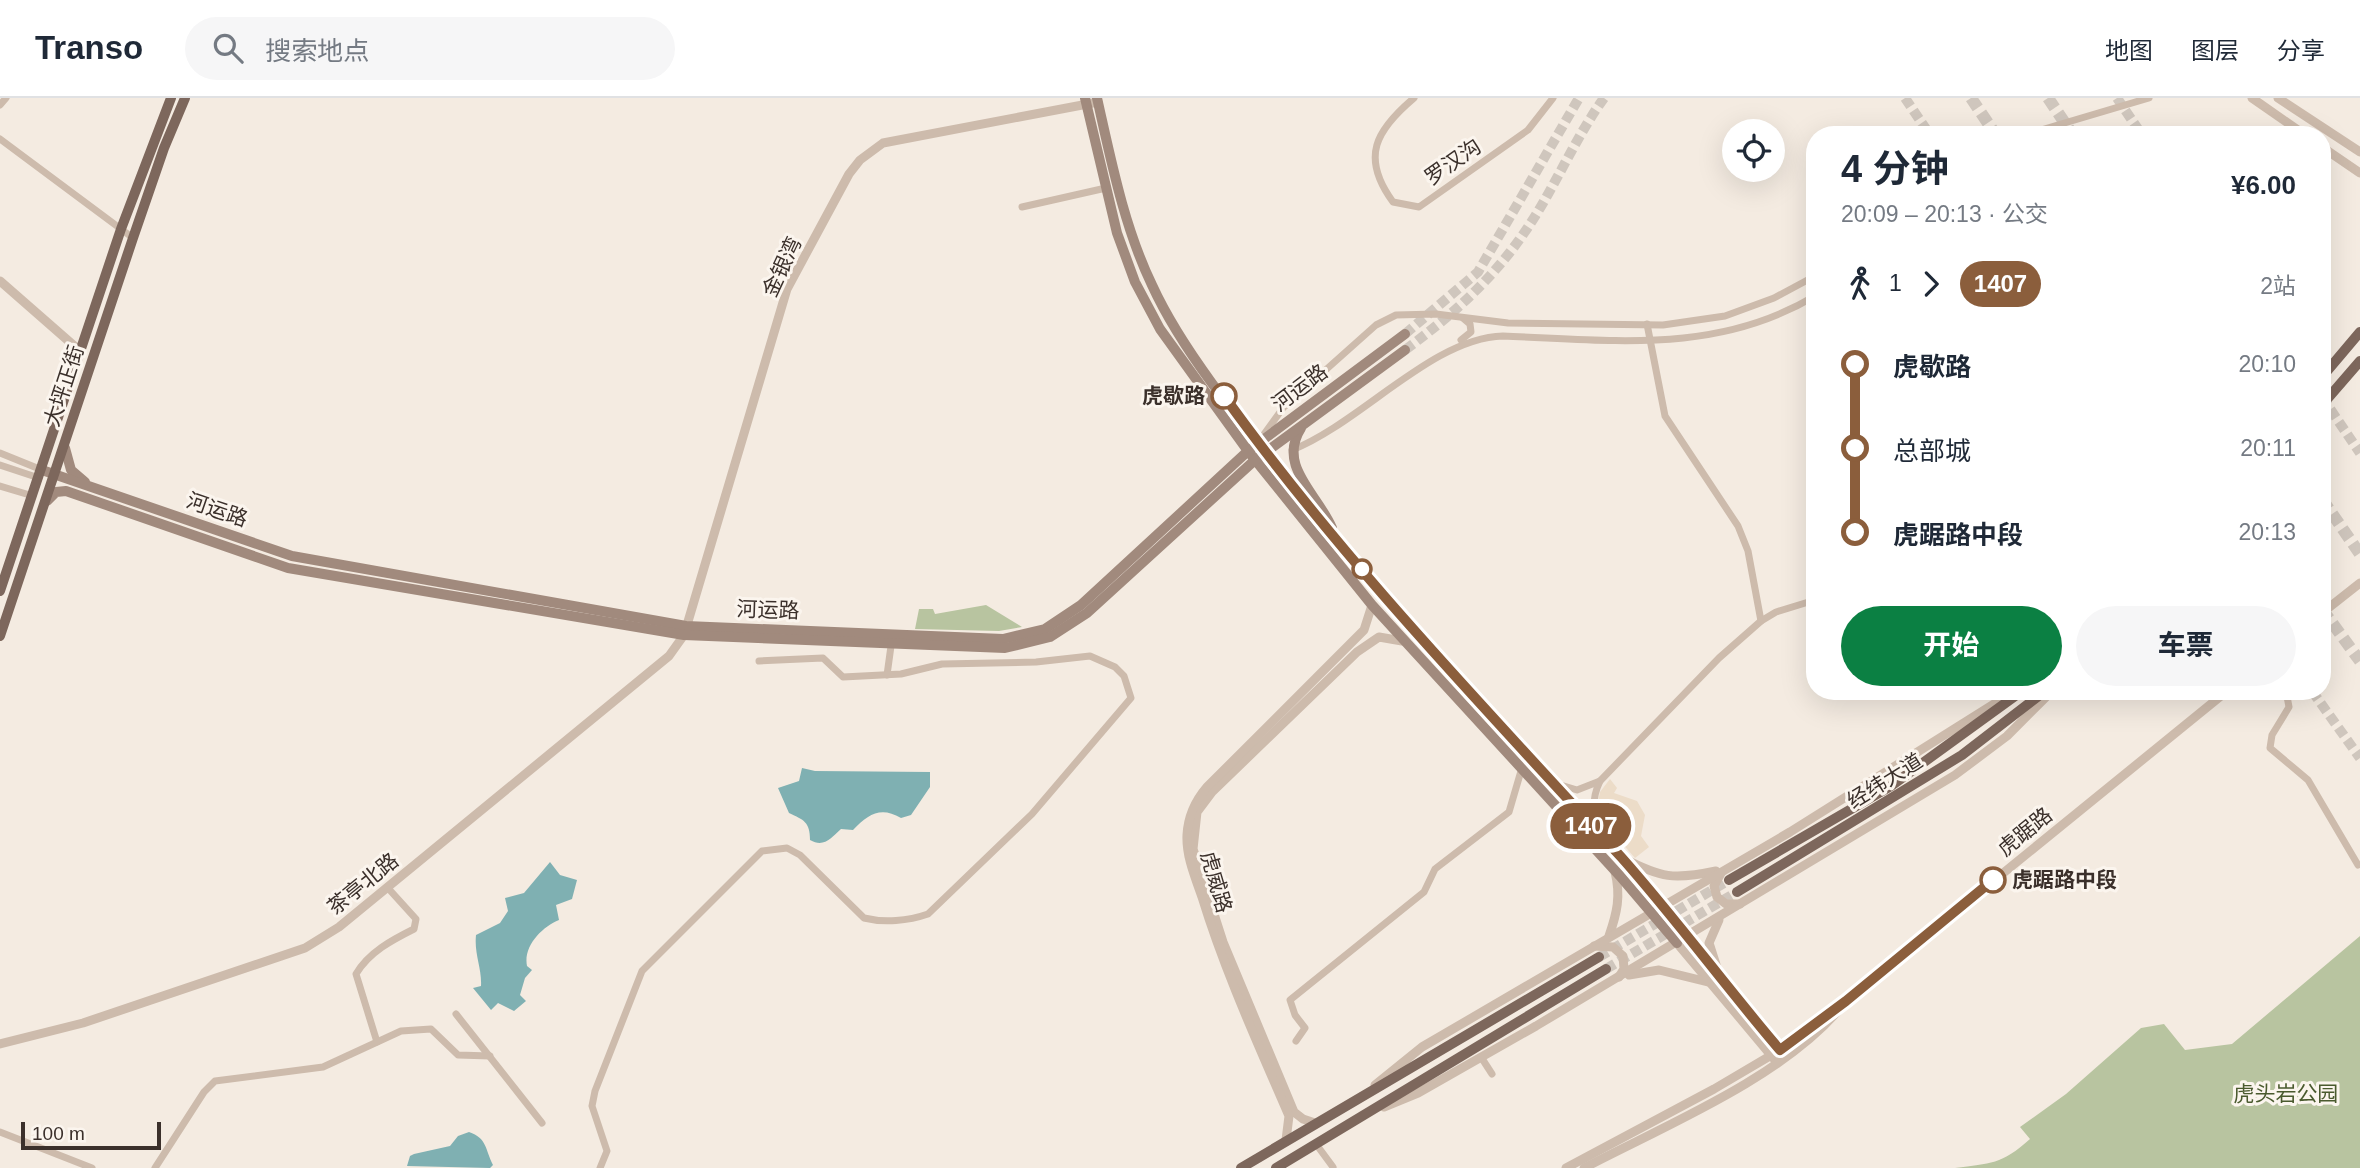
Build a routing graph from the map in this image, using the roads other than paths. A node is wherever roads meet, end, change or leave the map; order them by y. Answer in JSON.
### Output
{"nodes":[{"id":1,"x":6,"y":98,"type":"edge"},
{"id":2,"x":171,"y":98,"type":"edge"},
{"id":3,"x":186,"y":98,"type":"edge"},
{"id":4,"x":1414,"y":98,"type":"edge"},
{"id":5,"x":1553,"y":98,"type":"edge"},
{"id":6,"x":2149,"y":98,"type":"edge"},
{"id":7,"x":2252,"y":98,"type":"edge"},
{"id":8,"x":2278,"y":98,"type":"edge"},
{"id":9,"x":1092,"y":101,"type":"edge"},
{"id":10,"x":0,"y":105,"type":"edge"},
{"id":11,"x":2054,"y":126,"type":"edge"},
{"id":12,"x":2292,"y":126,"type":"edge"},
{"id":13,"x":2321,"y":126,"type":"edge"},
{"id":14,"x":2331,"y":133,"type":"edge"},
{"id":15,"x":0,"y":139,"type":"edge"},
{"id":16,"x":2360,"y":152,"type":"edge"},
{"id":17,"x":2331,"y":153,"type":"edge"},
{"id":18,"x":2359,"y":172,"type":"edge"},
{"id":19,"x":1106,"y":188,"type":"junction"},
{"id":20,"x":1021,"y":207,"type":"dead end"},
{"id":21,"x":121,"y":229,"type":"junction"},
{"id":22,"x":133,"y":239,"type":"junction"},
{"id":23,"x":1806,"y":280,"type":"edge"},
{"id":24,"x":1,"y":286,"type":"edge"},
{"id":25,"x":1806,"y":300,"type":"edge"},
{"id":26,"x":1462,"y":318,"type":"junction"},
{"id":27,"x":1647,"y":324,"type":"junction"},
{"id":28,"x":2360,"y":332,"type":"edge"},
{"id":29,"x":1405,"y":334,"type":"tunnel mouth"},
{"id":30,"x":1649,"y":341,"type":"junction"},
{"id":31,"x":1449,"y":349,"type":"junction"},
{"id":32,"x":1405,"y":350,"type":"tunnel mouth"},
{"id":33,"x":80,"y":351,"type":"junction"},
{"id":34,"x":2360,"y":361,"type":"edge"},
{"id":35,"x":2331,"y":366,"type":"edge"},
{"id":36,"x":2331,"y":395,"type":"edge"},
{"id":37,"x":1302,"y":426,"type":"junction"},
{"id":38,"x":65,"y":448,"type":"junction"},
{"id":39,"x":1262,"y":448,"type":"junction"},
{"id":40,"x":1291,"y":450,"type":"junction"},
{"id":41,"x":0,"y":453,"type":"edge"},
{"id":42,"x":1251,"y":456,"type":"junction"},
{"id":43,"x":0,"y":465,"type":"edge"},
{"id":44,"x":40,"y":474,"type":"junction"},
{"id":45,"x":56,"y":475,"type":"junction"},
{"id":46,"x":0,"y":486,"type":"edge"},
{"id":47,"x":93,"y":487,"type":"junction"},
{"id":48,"x":33,"y":496,"type":"junction"},
{"id":49,"x":47,"y":500,"type":"junction"},
{"id":50,"x":1338,"y":540,"type":"junction"},
{"id":51,"x":2360,"y":583,"type":"edge"},
{"id":52,"x":0,"y":591,"type":"edge"},
{"id":53,"x":1806,"y":603,"type":"edge"},
{"id":54,"x":1371,"y":605,"type":"junction"},
{"id":55,"x":2331,"y":607,"type":"edge"},
{"id":56,"x":1761,"y":621,"type":"junction"},
{"id":57,"x":685,"y":631,"type":"junction"},
{"id":58,"x":0,"y":636,"type":"edge"},
{"id":59,"x":1402,"y":641,"type":"junction"},
{"id":60,"x":891,"y":646,"type":"junction"},
{"id":61,"x":759,"y":661,"type":"dead end"},
{"id":62,"x":887,"y":675,"type":"junction"},
{"id":63,"x":2000,"y":700,"type":"edge"},
{"id":64,"x":2010,"y":700,"type":"edge"},
{"id":65,"x":2033,"y":700,"type":"edge"},
{"id":66,"x":2043,"y":700,"type":"edge"},
{"id":67,"x":2216,"y":700,"type":"edge"},
{"id":68,"x":2288,"y":700,"type":"edge"},
{"id":69,"x":1521,"y":771,"type":"junction"},
{"id":70,"x":1548,"y":780,"type":"junction"},
{"id":71,"x":1600,"y":781,"type":"junction"},
{"id":72,"x":1605,"y":841,"type":"junction"},
{"id":73,"x":1620,"y":856,"type":"junction"},
{"id":74,"x":2358,"y":865,"type":"edge"},
{"id":75,"x":1615,"y":870,"type":"junction"},
{"id":76,"x":1727,"y":875,"type":"junction"},
{"id":77,"x":387,"y":887,"type":"junction"},
{"id":78,"x":1737,"y":892,"type":"tunnel mouth"},
{"id":79,"x":1741,"y":904,"type":"junction"},
{"id":80,"x":1663,"y":905,"type":"junction"},
{"id":81,"x":1651,"y":911,"type":"junction"},
{"id":82,"x":1721,"y":916,"type":"junction"},
{"id":83,"x":1608,"y":937,"type":"junction"},
{"id":84,"x":1682,"y":940,"type":"junction"},
{"id":85,"x":1594,"y":946,"type":"junction"},
{"id":86,"x":1600,"y":957,"type":"tunnel mouth"},
{"id":87,"x":1606,"y":969,"type":"tunnel mouth"},
{"id":88,"x":1618,"y":979,"type":"junction"},
{"id":89,"x":1709,"y":983,"type":"junction"},
{"id":90,"x":1724,"y":986,"type":"junction"},
{"id":91,"x":456,"y":1014,"type":"dead end"},
{"id":92,"x":1296,"y":1041,"type":"dead end"},
{"id":93,"x":377,"y":1042,"type":"junction"},
{"id":94,"x":0,"y":1044,"type":"edge"},
{"id":95,"x":490,"y":1056,"type":"junction"},
{"id":96,"x":1779,"y":1056,"type":"junction"},
{"id":97,"x":1481,"y":1057,"type":"junction"},
{"id":98,"x":1492,"y":1074,"type":"dead end"},
{"id":99,"x":1362,"y":1095,"type":"junction"},
{"id":100,"x":1360,"y":1117,"type":"junction"},
{"id":101,"x":542,"y":1123,"type":"dead end"},
{"id":102,"x":1315,"y":1123,"type":"junction"},
{"id":103,"x":0,"y":1132,"type":"edge"},
{"id":104,"x":1286,"y":1140,"type":"junction"},
{"id":105,"x":1316,"y":1144,"type":"junction"},
{"id":106,"x":1243,"y":1166,"type":"edge"},
{"id":107,"x":1333,"y":1167,"type":"edge"},
{"id":108,"x":92,"y":1168,"type":"edge"},
{"id":109,"x":155,"y":1168,"type":"edge"},
{"id":110,"x":600,"y":1168,"type":"edge"},
{"id":111,"x":1278,"y":1168,"type":"edge"},
{"id":112,"x":1566,"y":1168,"type":"edge"},
{"id":113,"x":1584,"y":1168,"type":"edge"}],
"edges":[{"from":1,"to":10,"type":"street"},
{"from":2,"to":21,"type":"main road","name":"大坪正街"},
{"from":3,"to":22,"type":"main road","name":"大坪正街"},
{"from":4,"to":5,"type":"street","name":"罗汉沟"},
{"from":6,"to":11,"type":"street"},
{"from":7,"to":12,"type":"street"},
{"from":8,"to":13,"type":"street"},
{"from":9,"to":19,"type":"main road"},
{"from":9,"to":39,"type":"main road"},
{"from":9,"to":57,"type":"street","name":"金银湾"},
{"from":14,"to":16,"type":"street"},
{"from":15,"to":21,"type":"street"},
{"from":17,"to":18,"type":"street"},
{"from":19,"to":20,"type":"street"},
{"from":19,"to":42,"type":"main road"},
{"from":21,"to":22,"type":"street"},
{"from":21,"to":33,"type":"main road","name":"大坪正街"},
{"from":22,"to":38,"type":"main road","name":"大坪正街"},
{"from":23,"to":27,"type":"street"},
{"from":24,"to":33,"type":"street"},
{"from":25,"to":30,"type":"street"},
{"from":26,"to":27,"type":"street"},
{"from":26,"to":31,"type":"street"},
{"from":26,"to":39,"type":"street"},
{"from":27,"to":30,"type":"street"},
{"from":28,"to":35,"type":"main road"},
{"from":29,"to":39,"type":"main road","name":"河运路"},
{"from":30,"to":31,"type":"street"},
{"from":30,"to":56,"type":"street"},
{"from":31,"to":40,"type":"street"},
{"from":32,"to":37,"type":"main road","name":"河运路"},
{"from":33,"to":44,"type":"main road","name":"大坪正街"},
{"from":34,"to":36,"type":"main road"},
{"from":37,"to":39,"type":"main road","name":"河运路"},
{"from":37,"to":40,"type":"main road"},
{"from":38,"to":45,"type":"main road","name":"大坪正街"},
{"from":38,"to":47,"type":"main road"},
{"from":39,"to":42,"type":"main road","name":"河运路"},
{"from":39,"to":50,"type":"main road"},
{"from":40,"to":50,"type":"main road"},
{"from":41,"to":44,"type":"street"},
{"from":42,"to":54,"type":"main road"},
{"from":42,"to":57,"type":"main road","name":"河运路"},
{"from":42,"to":60,"type":"main road","name":"河运路"},
{"from":43,"to":44,"type":"street"},
{"from":43,"to":48,"type":"street"},
{"from":44,"to":45,"type":"main road","name":"河运路"},
{"from":44,"to":48,"type":"main road","name":"大坪正街"},
{"from":45,"to":47,"type":"main road","name":"河运路"},
{"from":45,"to":49,"type":"main road","name":"大坪正街"},
{"from":46,"to":48,"type":"street"},
{"from":47,"to":57,"type":"main road","name":"河运路"},
{"from":48,"to":52,"type":"main road","name":"大坪正街"},
{"from":49,"to":57,"type":"main road","name":"河运路"},
{"from":49,"to":58,"type":"main road","name":"大坪正街"},
{"from":50,"to":70,"type":"main road"},
{"from":51,"to":55,"type":"street"},
{"from":53,"to":56,"type":"street"},
{"from":54,"to":59,"type":"main road"},
{"from":54,"to":104,"type":"street","name":"虎威路"},
{"from":56,"to":71,"type":"street"},
{"from":57,"to":60,"type":"main road","name":"河运路"},
{"from":57,"to":77,"type":"street","name":"茶亭北路"},
{"from":59,"to":69,"type":"main road"},
{"from":59,"to":102,"type":"street","name":"虎威路"},
{"from":60,"to":62,"type":"street"},
{"from":61,"to":62,"type":"street"},
{"from":62,"to":110,"type":"street"},
{"from":63,"to":76,"type":"street"},
{"from":64,"to":76,"type":"main road","name":"经纬大道"},
{"from":65,"to":78,"type":"main road","name":"经纬大道"},
{"from":66,"to":79,"type":"street"},
{"from":67,"to":96,"type":"street","name":"虎踞路"},
{"from":68,"to":74,"type":"street"},
{"from":69,"to":75,"type":"main road"},
{"from":69,"to":92,"type":"street"},
{"from":70,"to":71,"type":"street"},
{"from":70,"to":72,"type":"main road"},
{"from":71,"to":72,"type":"street"},
{"from":72,"to":73,"type":"main road"},
{"from":73,"to":76,"type":"street"},
{"from":73,"to":80,"type":"main road"},
{"from":75,"to":81,"type":"main road"},
{"from":75,"to":83,"type":"street"},
{"from":76,"to":79,"type":"street"},
{"from":76,"to":80,"type":"street"},
{"from":77,"to":93,"type":"street"},
{"from":77,"to":94,"type":"street","name":"茶亭北路"},
{"from":79,"to":82,"type":"street"},
{"from":80,"to":81,"type":"street"},
{"from":80,"to":84,"type":"main road"},
{"from":81,"to":83,"type":"street"},
{"from":81,"to":84,"type":"main road"},
{"from":82,"to":84,"type":"street"},
{"from":82,"to":90,"type":"street"},
{"from":83,"to":85,"type":"street"},
{"from":84,"to":88,"type":"street"},
{"from":84,"to":89,"type":"street"},
{"from":84,"to":90,"type":"street"},
{"from":85,"to":88,"type":"street"},
{"from":85,"to":99,"type":"street"},
{"from":86,"to":99,"type":"main road"},
{"from":87,"to":100,"type":"main road"},
{"from":88,"to":89,"type":"street"},
{"from":88,"to":97,"type":"street"},
{"from":89,"to":96,"type":"street"},
{"from":90,"to":96,"type":"street"},
{"from":91,"to":95,"type":"street"},
{"from":93,"to":95,"type":"street"},
{"from":93,"to":109,"type":"street"},
{"from":95,"to":101,"type":"street"},
{"from":96,"to":112,"type":"street","name":"虎踞路"},
{"from":96,"to":113,"type":"street","name":"虎踞路"},
{"from":97,"to":98,"type":"street"},
{"from":97,"to":100,"type":"street"},
{"from":99,"to":102,"type":"main road"},
{"from":100,"to":105,"type":"main road"},
{"from":102,"to":104,"type":"main road"},
{"from":103,"to":108,"type":"street"},
{"from":104,"to":106,"type":"main road"},
{"from":105,"to":107,"type":"street"},
{"from":105,"to":111,"type":"main road"}]}
